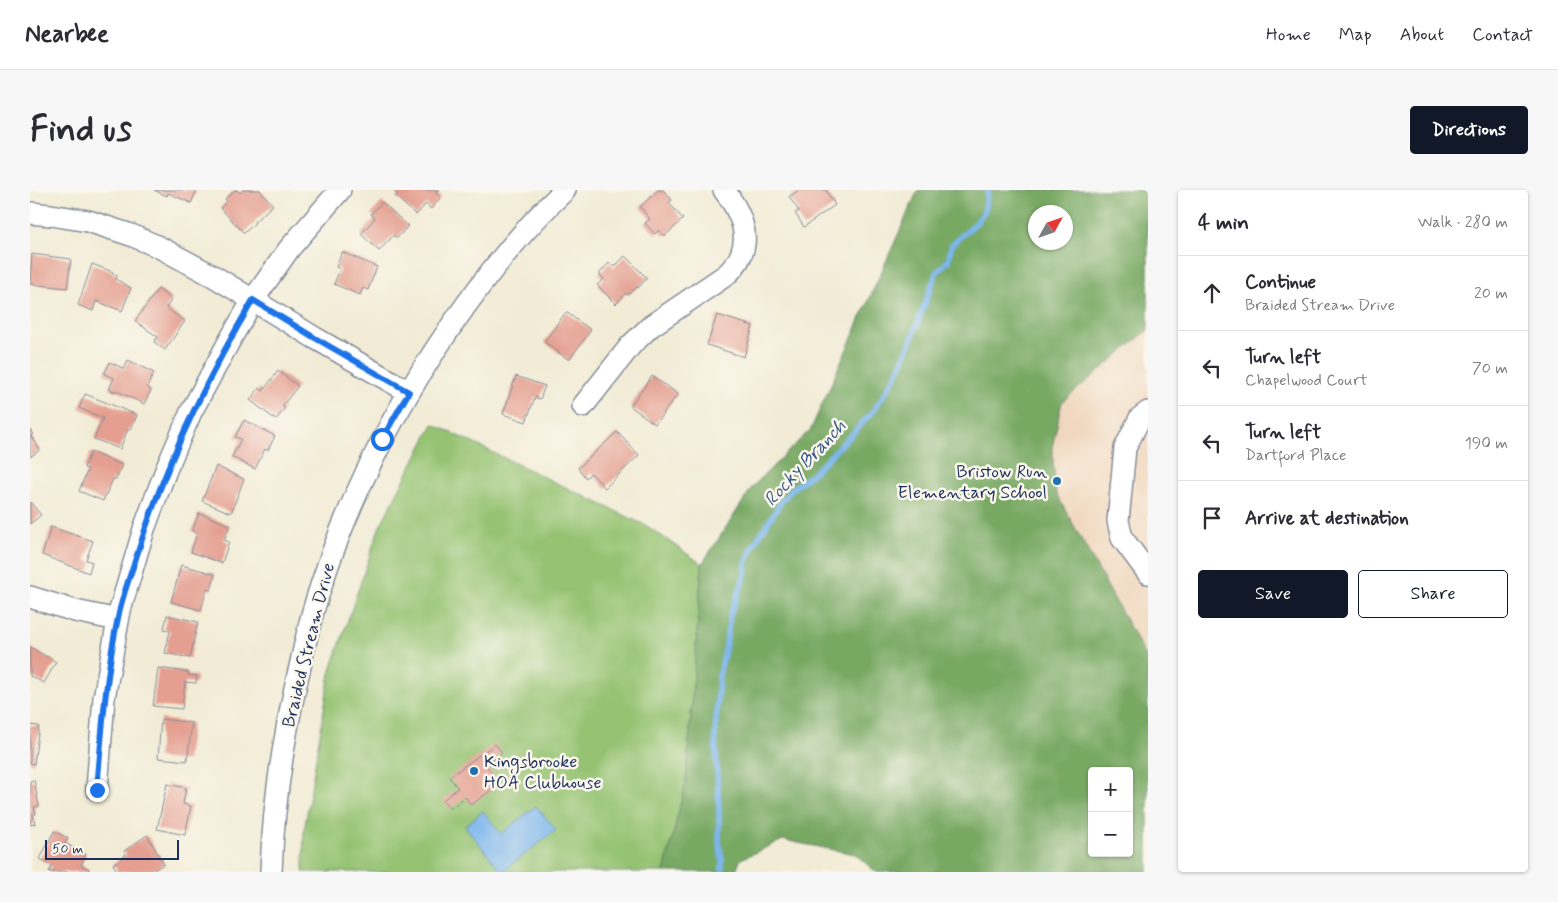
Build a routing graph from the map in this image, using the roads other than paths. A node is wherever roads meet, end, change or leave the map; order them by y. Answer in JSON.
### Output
{"nodes":[{"id":1,"x":340,"y":190,"type":"edge"},
{"id":2,"x":565,"y":190,"type":"edge"},
{"id":3,"x":724,"y":190,"type":"edge"},
{"id":4,"x":30,"y":213,"type":"edge"},
{"id":5,"x":253,"y":300,"type":"junction"},
{"id":6,"x":409,"y":392,"type":"junction"},
{"id":7,"x":583,"y":406,"type":"dead end"},
{"id":8,"x":1148,"y":412,"type":"edge"},
{"id":9,"x":1148,"y":573,"type":"edge"},
{"id":10,"x":30,"y":597,"type":"edge"},
{"id":11,"x":118,"y":620,"type":"junction"},
{"id":12,"x":97,"y":790,"type":"dead end"},
{"id":13,"x":272,"y":872,"type":"edge"}],
"edges":[{"from":1,"to":5,"type":"street"},
{"from":2,"to":6,"type":"street","name":"Braided Stream Drive"},
{"from":3,"to":7,"type":"street"},
{"from":4,"to":5,"type":"street"},
{"from":5,"to":6,"type":"street"},
{"from":5,"to":11,"type":"street"},
{"from":6,"to":13,"type":"street","name":"Braided Stream Drive"},
{"from":8,"to":9,"type":"street"},
{"from":10,"to":11,"type":"street"},
{"from":11,"to":12,"type":"street"}]}
